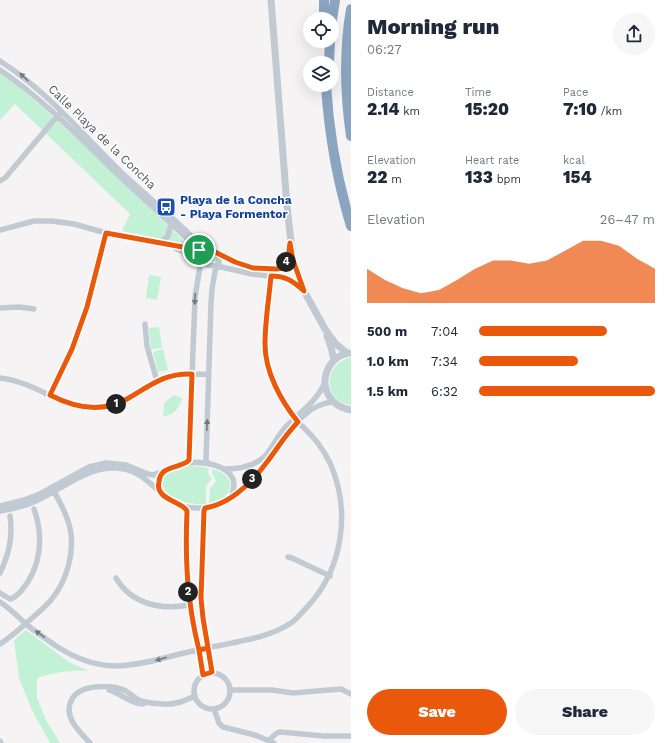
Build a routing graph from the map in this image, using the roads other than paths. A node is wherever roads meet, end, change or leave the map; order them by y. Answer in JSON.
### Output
{"nodes":[{"id":1,"x":271,"y":0,"type":"edge"},
{"id":2,"x":324,"y":0,"type":"edge"},
{"id":3,"x":335,"y":0,"type":"edge"},
{"id":4,"x":351,"y":9,"type":"edge"},
{"id":5,"x":324,"y":12,"type":"edge"},
{"id":6,"x":333,"y":12,"type":"edge"},
{"id":7,"x":0,"y":61,"type":"edge"},
{"id":8,"x":0,"y":70,"type":"edge"},
{"id":9,"x":326,"y":92,"type":"edge"},
{"id":10,"x":330,"y":92,"type":"edge"},
{"id":11,"x":59,"y":114,"type":"junction"},
{"id":12,"x":351,"y":136,"type":"edge"},
{"id":13,"x":0,"y":181,"type":"edge"},
{"id":14,"x":351,"y":214,"type":"edge"},
{"id":15,"x":170,"y":223,"type":"junction"},
{"id":16,"x":351,"y":226,"type":"edge"},
{"id":17,"x":0,"y":230,"type":"edge"},
{"id":18,"x":106,"y":233,"type":"junction"},
{"id":19,"x":290,"y":243,"type":"junction"},
{"id":20,"x":160,"y":244,"type":"junction"},
{"id":21,"x":168,"y":246,"type":"junction"},
{"id":22,"x":201,"y":250,"type":"junction"},
{"id":23,"x":218,"y":253,"type":"junction"},
{"id":24,"x":200,"y":260,"type":"junction"},
{"id":25,"x":217,"y":266,"type":"junction"},
{"id":26,"x":272,"y":269,"type":"junction"},
{"id":27,"x":271,"y":276,"type":"junction"},
{"id":28,"x":304,"y":291,"type":"junction"},
{"id":29,"x":0,"y":308,"type":"edge"},
{"id":30,"x":34,"y":309,"type":"dead end"},
{"id":31,"x":145,"y":324,"type":"dead end"},
{"id":32,"x":325,"y":329,"type":"junction"},
{"id":33,"x":349,"y":353,"type":"edge"},
{"id":34,"x":334,"y":360,"type":"junction"},
{"id":35,"x":192,"y":374,"type":"junction"},
{"id":36,"x":208,"y":374,"type":"junction"},
{"id":37,"x":0,"y":378,"type":"edge"},
{"id":38,"x":157,"y":381,"type":"junction"},
{"id":39,"x":325,"y":383,"type":"junction"},
{"id":40,"x":50,"y":395,"type":"junction"},
{"id":41,"x":334,"y":402,"type":"junction"},
{"id":42,"x":351,"y":410,"type":"edge"},
{"id":43,"x":296,"y":421,"type":"junction"},
{"id":44,"x":186,"y":463,"type":"junction"},
{"id":45,"x":208,"y":463,"type":"junction"},
{"id":46,"x":224,"y":469,"type":"junction"},
{"id":47,"x":166,"y":471,"type":"junction"},
{"id":48,"x":54,"y":491,"type":"junction"},
{"id":49,"x":161,"y":493,"type":"junction"},
{"id":50,"x":231,"y":497,"type":"junction"},
{"id":51,"x":0,"y":506,"type":"edge"},
{"id":52,"x":186,"y":508,"type":"junction"},
{"id":53,"x":205,"y":508,"type":"junction"},
{"id":54,"x":34,"y":509,"type":"dead end"},
{"id":55,"x":0,"y":511,"type":"edge"},
{"id":56,"x":10,"y":516,"type":"dead end"},
{"id":57,"x":288,"y":557,"type":"dead end"},
{"id":58,"x":0,"y":573,"type":"edge"},
{"id":59,"x":330,"y":576,"type":"junction"},
{"id":60,"x":116,"y":578,"type":"dead end"},
{"id":61,"x":0,"y":593,"type":"edge"},
{"id":62,"x":0,"y":602,"type":"edge"},
{"id":63,"x":189,"y":605,"type":"junction"},
{"id":64,"x":26,"y":624,"type":"junction"},
{"id":65,"x":0,"y":644,"type":"edge"},
{"id":66,"x":208,"y":648,"type":"junction"},
{"id":67,"x":199,"y":650,"type":"junction"},
{"id":68,"x":212,"y":672,"type":"junction"},
{"id":69,"x":203,"y":675,"type":"junction"},
{"id":70,"x":230,"y":690,"type":"junction"},
{"id":71,"x":351,"y":694,"type":"edge"},
{"id":72,"x":195,"y":696,"type":"junction"},
{"id":73,"x":214,"y":709,"type":"junction"},
{"id":74,"x":351,"y":736,"type":"edge"},
{"id":75,"x":272,"y":742,"type":"edge"},
{"id":76,"x":90,"y":743,"type":"edge"}],
"edges":[{"from":1,"to":19,"type":"street"},
{"from":2,"to":5,"type":"highway"},
{"from":3,"to":6,"type":"highway"},
{"from":4,"to":12,"type":"highway"},
{"from":11,"to":7,"type":"street","name":"Calle Playa de la Concha","one_way":true},
{"from":8,"to":11,"type":"street","name":"Calle Playa de la Concha"},
{"from":9,"to":16,"type":"highway"},
{"from":10,"to":14,"type":"highway"},
{"from":11,"to":13,"type":"street"},
{"from":11,"to":15,"type":"street","name":"Calle Playa de la Concha"},
{"from":11,"to":22,"type":"street","name":"Calle Playa de la Concha"},
{"from":15,"to":20,"type":"street"},
{"from":15,"to":22,"type":"street","name":"Calle Playa de la Concha"},
{"from":17,"to":18,"type":"street"},
{"from":18,"to":20,"type":"street"},
{"from":18,"to":40,"type":"street"},
{"from":19,"to":26,"type":"street"},
{"from":19,"to":28,"type":"street"},
{"from":20,"to":21,"type":"street"},
{"from":21,"to":22,"type":"street"},
{"from":21,"to":24,"type":"street"},
{"from":22,"to":23,"type":"street"},
{"from":22,"to":24,"type":"street"},
{"from":23,"to":25,"type":"street"},
{"from":23,"to":26,"type":"street"},
{"from":24,"to":25,"type":"street"},
{"from":24,"to":35,"type":"street","one_way":true},
{"from":25,"to":27,"type":"street"},
{"from":25,"to":36,"type":"street"},
{"from":26,"to":27,"type":"street"},
{"from":27,"to":28,"type":"street"},
{"from":27,"to":43,"type":"street"},
{"from":28,"to":32,"type":"street"},
{"from":29,"to":30,"type":"street"},
{"from":31,"to":38,"type":"street"},
{"from":32,"to":33,"type":"street"},
{"from":32,"to":34,"type":"street"},
{"from":33,"to":34,"type":"street"},
{"from":34,"to":39,"type":"street"},
{"from":35,"to":36,"type":"street"},
{"from":35,"to":38,"type":"street"},
{"from":35,"to":44,"type":"street"},
{"from":45,"to":36,"type":"street","one_way":true},
{"from":37,"to":40,"type":"street"},
{"from":38,"to":40,"type":"street"},
{"from":39,"to":41,"type":"street"},
{"from":39,"to":43,"type":"street"},
{"from":41,"to":42,"type":"street"},
{"from":41,"to":43,"type":"street"},
{"from":43,"to":46,"type":"street"},
{"from":43,"to":50,"type":"street"},
{"from":43,"to":59,"type":"street"},
{"from":44,"to":45,"type":"street"},
{"from":44,"to":47,"type":"street"},
{"from":45,"to":46,"type":"street"},
{"from":46,"to":50,"type":"street"},
{"from":47,"to":49,"type":"street"},
{"from":47,"to":51,"type":"street"},
{"from":48,"to":49,"type":"street"},
{"from":48,"to":55,"type":"street"},
{"from":48,"to":64,"type":"street"},
{"from":49,"to":52,"type":"street"},
{"from":50,"to":53,"type":"street"},
{"from":52,"to":53,"type":"street"},
{"from":52,"to":63,"type":"street"},
{"from":53,"to":66,"type":"street"},
{"from":54,"to":61,"type":"street"},
{"from":56,"to":58,"type":"street"},
{"from":57,"to":59,"type":"street"},
{"from":59,"to":66,"type":"street"},
{"from":60,"to":63,"type":"street"},
{"from":62,"to":64,"type":"street"},
{"from":63,"to":67,"type":"street"},
{"from":64,"to":65,"type":"street"},
{"from":67,"to":64,"type":"street","one_way":true},
{"from":66,"to":67,"type":"street"},
{"from":66,"to":68,"type":"street"},
{"from":67,"to":69,"type":"street"},
{"from":68,"to":69,"type":"street"},
{"from":68,"to":70,"type":"street"},
{"from":69,"to":72,"type":"street"},
{"from":70,"to":71,"type":"street"},
{"from":70,"to":73,"type":"street"},
{"from":72,"to":73,"type":"street"},
{"from":72,"to":76,"type":"street"},
{"from":73,"to":75,"type":"street"},
{"from":74,"to":75,"type":"street"}]}
